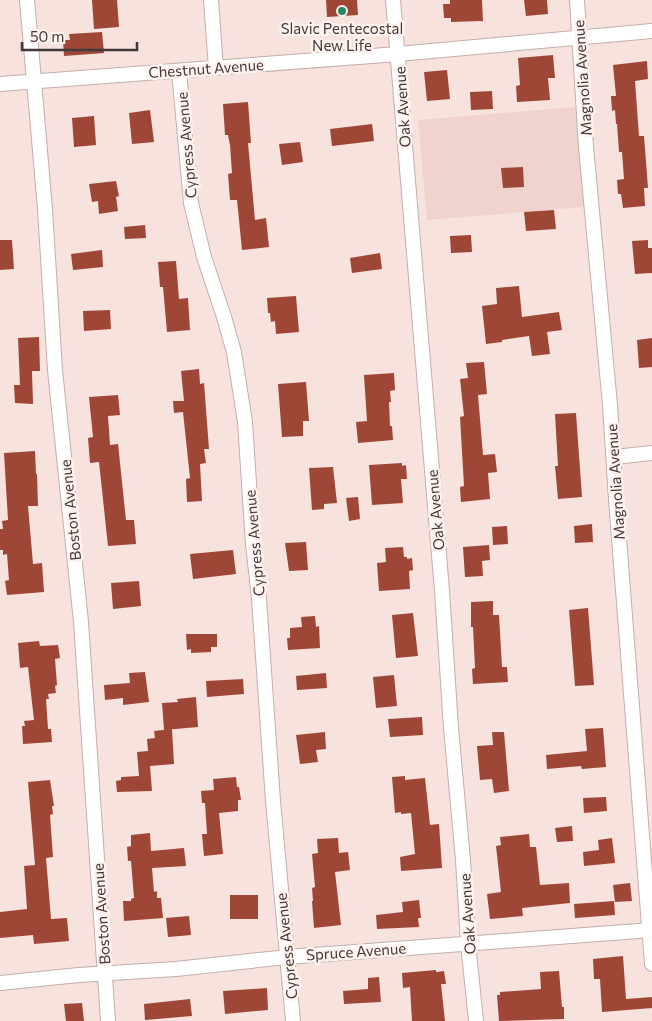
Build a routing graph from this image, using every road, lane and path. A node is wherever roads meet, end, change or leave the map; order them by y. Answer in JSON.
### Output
{"nodes":[{"id":1,"x":27,"y":0,"type":"edge"},
{"id":2,"x":211,"y":0,"type":"edge"},
{"id":3,"x":393,"y":0,"type":"edge"},
{"id":4,"x":577,"y":0,"type":"edge"},
{"id":5,"x":652,"y":31,"type":"edge"},
{"id":6,"x":580,"y":38,"type":"junction"},
{"id":7,"x":398,"y":54,"type":"junction"},
{"id":8,"x":216,"y":68,"type":"junction"},
{"id":9,"x":179,"y":71,"type":"junction"},
{"id":10,"x":34,"y":81,"type":"junction"},
{"id":11,"x":0,"y":84,"type":"edge"},
{"id":12,"x":652,"y":453,"type":"edge"},
{"id":13,"x":614,"y":456,"type":"junction"},
{"id":14,"x":651,"y":930,"type":"edge"},
{"id":15,"x":468,"y":943,"type":"junction"},
{"id":16,"x":287,"y":957,"type":"junction"},
{"id":17,"x":652,"y":964,"type":"edge"},
{"id":18,"x":105,"y":974,"type":"junction"},
{"id":19,"x":0,"y":983,"type":"edge"},
{"id":20,"x":108,"y":1021,"type":"edge"},
{"id":21,"x":294,"y":1021,"type":"edge"},
{"id":22,"x":476,"y":1021,"type":"edge"}],
"edges":[{"from":1,"to":10,"type":"street","name":"Boston Avenue"},
{"from":2,"to":8,"type":"street"},
{"from":3,"to":7,"type":"street","name":"Oak Avenue"},
{"from":4,"to":6,"type":"street","name":"Magnolia Avenue"},
{"from":5,"to":6,"type":"street","name":"Chestnut Avenue"},
{"from":6,"to":7,"type":"street","name":"Chestnut Avenue"},
{"from":6,"to":13,"type":"street","name":"Magnolia Avenue"},
{"from":7,"to":8,"type":"street","name":"Chestnut Avenue"},
{"from":7,"to":15,"type":"street","name":"Oak Avenue"},
{"from":8,"to":9,"type":"street","name":"Chestnut Avenue"},
{"from":9,"to":10,"type":"street","name":"Chestnut Avenue"},
{"from":9,"to":16,"type":"street","name":"Cypress Avenue"},
{"from":10,"to":11,"type":"street","name":"Chestnut Avenue"},
{"from":10,"to":18,"type":"street","name":"Boston Avenue"},
{"from":12,"to":13,"type":"street"},
{"from":13,"to":14,"type":"street","name":"Magnolia Avenue"},
{"from":14,"to":15,"type":"street","name":"Spruce Avenue"},
{"from":14,"to":17,"type":"street","name":"Magnolia Avenue"},
{"from":15,"to":16,"type":"street","name":"Spruce Avenue"},
{"from":15,"to":22,"type":"street","name":"Oak Avenue"},
{"from":16,"to":18,"type":"street","name":"Spruce Avenue"},
{"from":16,"to":21,"type":"street","name":"Cypress Avenue"},
{"from":18,"to":19,"type":"street","name":"Spruce Avenue"},
{"from":18,"to":20,"type":"street","name":"Boston Avenue"}]}
